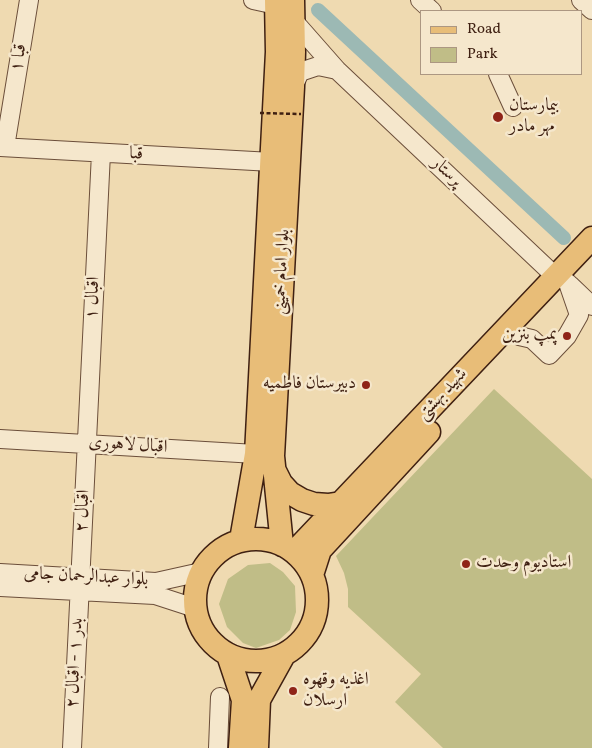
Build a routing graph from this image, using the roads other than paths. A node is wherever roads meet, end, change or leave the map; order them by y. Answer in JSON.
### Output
{"nodes":[{"id":1,"x":29,"y":0,"type":"edge"},
{"id":2,"x":252,"y":0,"type":"edge"},
{"id":3,"x":420,"y":0,"type":"edge"},
{"id":4,"x":581,"y":0,"type":"edge"},
{"id":5,"x":282,"y":5,"type":"edge"},
{"id":6,"x":431,"y":10,"type":"edge"},
{"id":7,"x":592,"y":10,"type":"edge"},
{"id":8,"x":337,"y":70,"type":"junction"},
{"id":9,"x":498,"y":75,"type":"edge"},
{"id":10,"x":293,"y":87,"type":"junction"},
{"id":11,"x":513,"y":107,"type":"dead end"},
{"id":12,"x":3,"y":147,"type":"edge"},
{"id":13,"x":102,"y":153,"type":"junction"},
{"id":14,"x":272,"y":162,"type":"junction"},
{"id":15,"x":592,"y":238,"type":"edge"},
{"id":16,"x":592,"y":258,"type":"edge"},
{"id":17,"x":562,"y":280,"type":"junction"},
{"id":18,"x":592,"y":306,"type":"edge"},
{"id":19,"x":519,"y":336,"type":"junction"},
{"id":20,"x":0,"y":439,"type":"edge"},
{"id":21,"x":87,"y":443,"type":"junction"},
{"id":22,"x":256,"y":454,"type":"junction"},
{"id":23,"x":275,"y":471,"type":"junction"},
{"id":24,"x":341,"y":503,"type":"junction"},
{"id":25,"x":241,"y":540,"type":"junction"},
{"id":26,"x":288,"y":548,"type":"junction"},
{"id":27,"x":201,"y":572,"type":"junction"},
{"id":28,"x":0,"y":573,"type":"edge"},
{"id":29,"x":312,"y":575,"type":"junction"},
{"id":30,"x":80,"y":585,"type":"junction"},
{"id":31,"x":0,"y":586,"type":"edge"},
{"id":32,"x":195,"y":608,"type":"junction"},
{"id":33,"x":228,"y":655,"type":"junction"},
{"id":34,"x":284,"y":655,"type":"junction"},
{"id":35,"x":220,"y":697,"type":"dead end"},
{"id":36,"x":72,"y":748,"type":"edge"},
{"id":37,"x":218,"y":748,"type":"edge"},
{"id":38,"x":240,"y":748,"type":"edge"},
{"id":39,"x":257,"y":748,"type":"edge"}],
"edges":[{"from":1,"to":12,"type":"street","name":"قبا ۱"},
{"from":2,"to":5,"type":"street"},
{"from":3,"to":6,"type":"street"},
{"from":4,"to":7,"type":"street"},
{"from":5,"to":8,"type":"street","name":"پرستار"},
{"from":5,"to":10,"type":"main road","name":"بلوار امام خمینی"},
{"from":5,"to":14,"type":"main road","name":"بلوار امام خمینی"},
{"from":8,"to":10,"type":"street"},
{"from":8,"to":17,"type":"street","name":"پرستار"},
{"from":9,"to":11,"type":"street"},
{"from":10,"to":23,"type":"main road","name":"بلوار امام خمینی"},
{"from":12,"to":13,"type":"street","name":"قبا"},
{"from":13,"to":14,"type":"street","name":"قبا"},
{"from":13,"to":21,"type":"street","name":"اقبال ۱"},
{"from":14,"to":22,"type":"main road","name":"بلوار امام خمینی"},
{"from":15,"to":17,"type":"main road","name":"شهید بهشتی"},
{"from":16,"to":17,"type":"main road","name":"شهید بهشتی"},
{"from":17,"to":18,"type":"street","name":"پرستار"},
{"from":17,"to":19,"type":"main road","name":"شهید بهشتی"},
{"from":17,"to":19,"type":"street"},
{"from":17,"to":24,"type":"main road","name":"شهید بهشتی"},
{"from":19,"to":29,"type":"main road","name":"شهید بهشتی"},
{"from":20,"to":21,"type":"street","name":"اقبال لاهوری"},
{"from":21,"to":22,"type":"street","name":"اقبال لاهوری"},
{"from":21,"to":30,"type":"street","name":"اقبال ۲"},
{"from":22,"to":25,"type":"main road","name":"بلوار امام خمینی"},
{"from":23,"to":24,"type":"main road"},
{"from":23,"to":26,"type":"main road","name":"بلوار امام خمینی"},
{"from":24,"to":26,"type":"main road","name":"شهید بهشتی"},
{"from":25,"to":26,"type":"main road"},
{"from":25,"to":27,"type":"main road"},
{"from":26,"to":29,"type":"main road"},
{"from":27,"to":30,"type":"street","name":"بلوار عبدالرحمان جامی"},
{"from":27,"to":32,"type":"main road"},
{"from":28,"to":30,"type":"street","name":"بلوار عبدالرحمان جامی"},
{"from":29,"to":34,"type":"main road"},
{"from":30,"to":31,"type":"street","name":"بلوار عبدالرحمان جامی"},
{"from":30,"to":32,"type":"street","name":"بلوار عبدالرحمان جامی"},
{"from":30,"to":36,"type":"street","name":"بدر ۱ - اقبال ۲"},
{"from":32,"to":33,"type":"main road"},
{"from":33,"to":34,"type":"main road"},
{"from":33,"to":38,"type":"main road"},
{"from":34,"to":39,"type":"main road"},
{"from":35,"to":37,"type":"street"}]}
